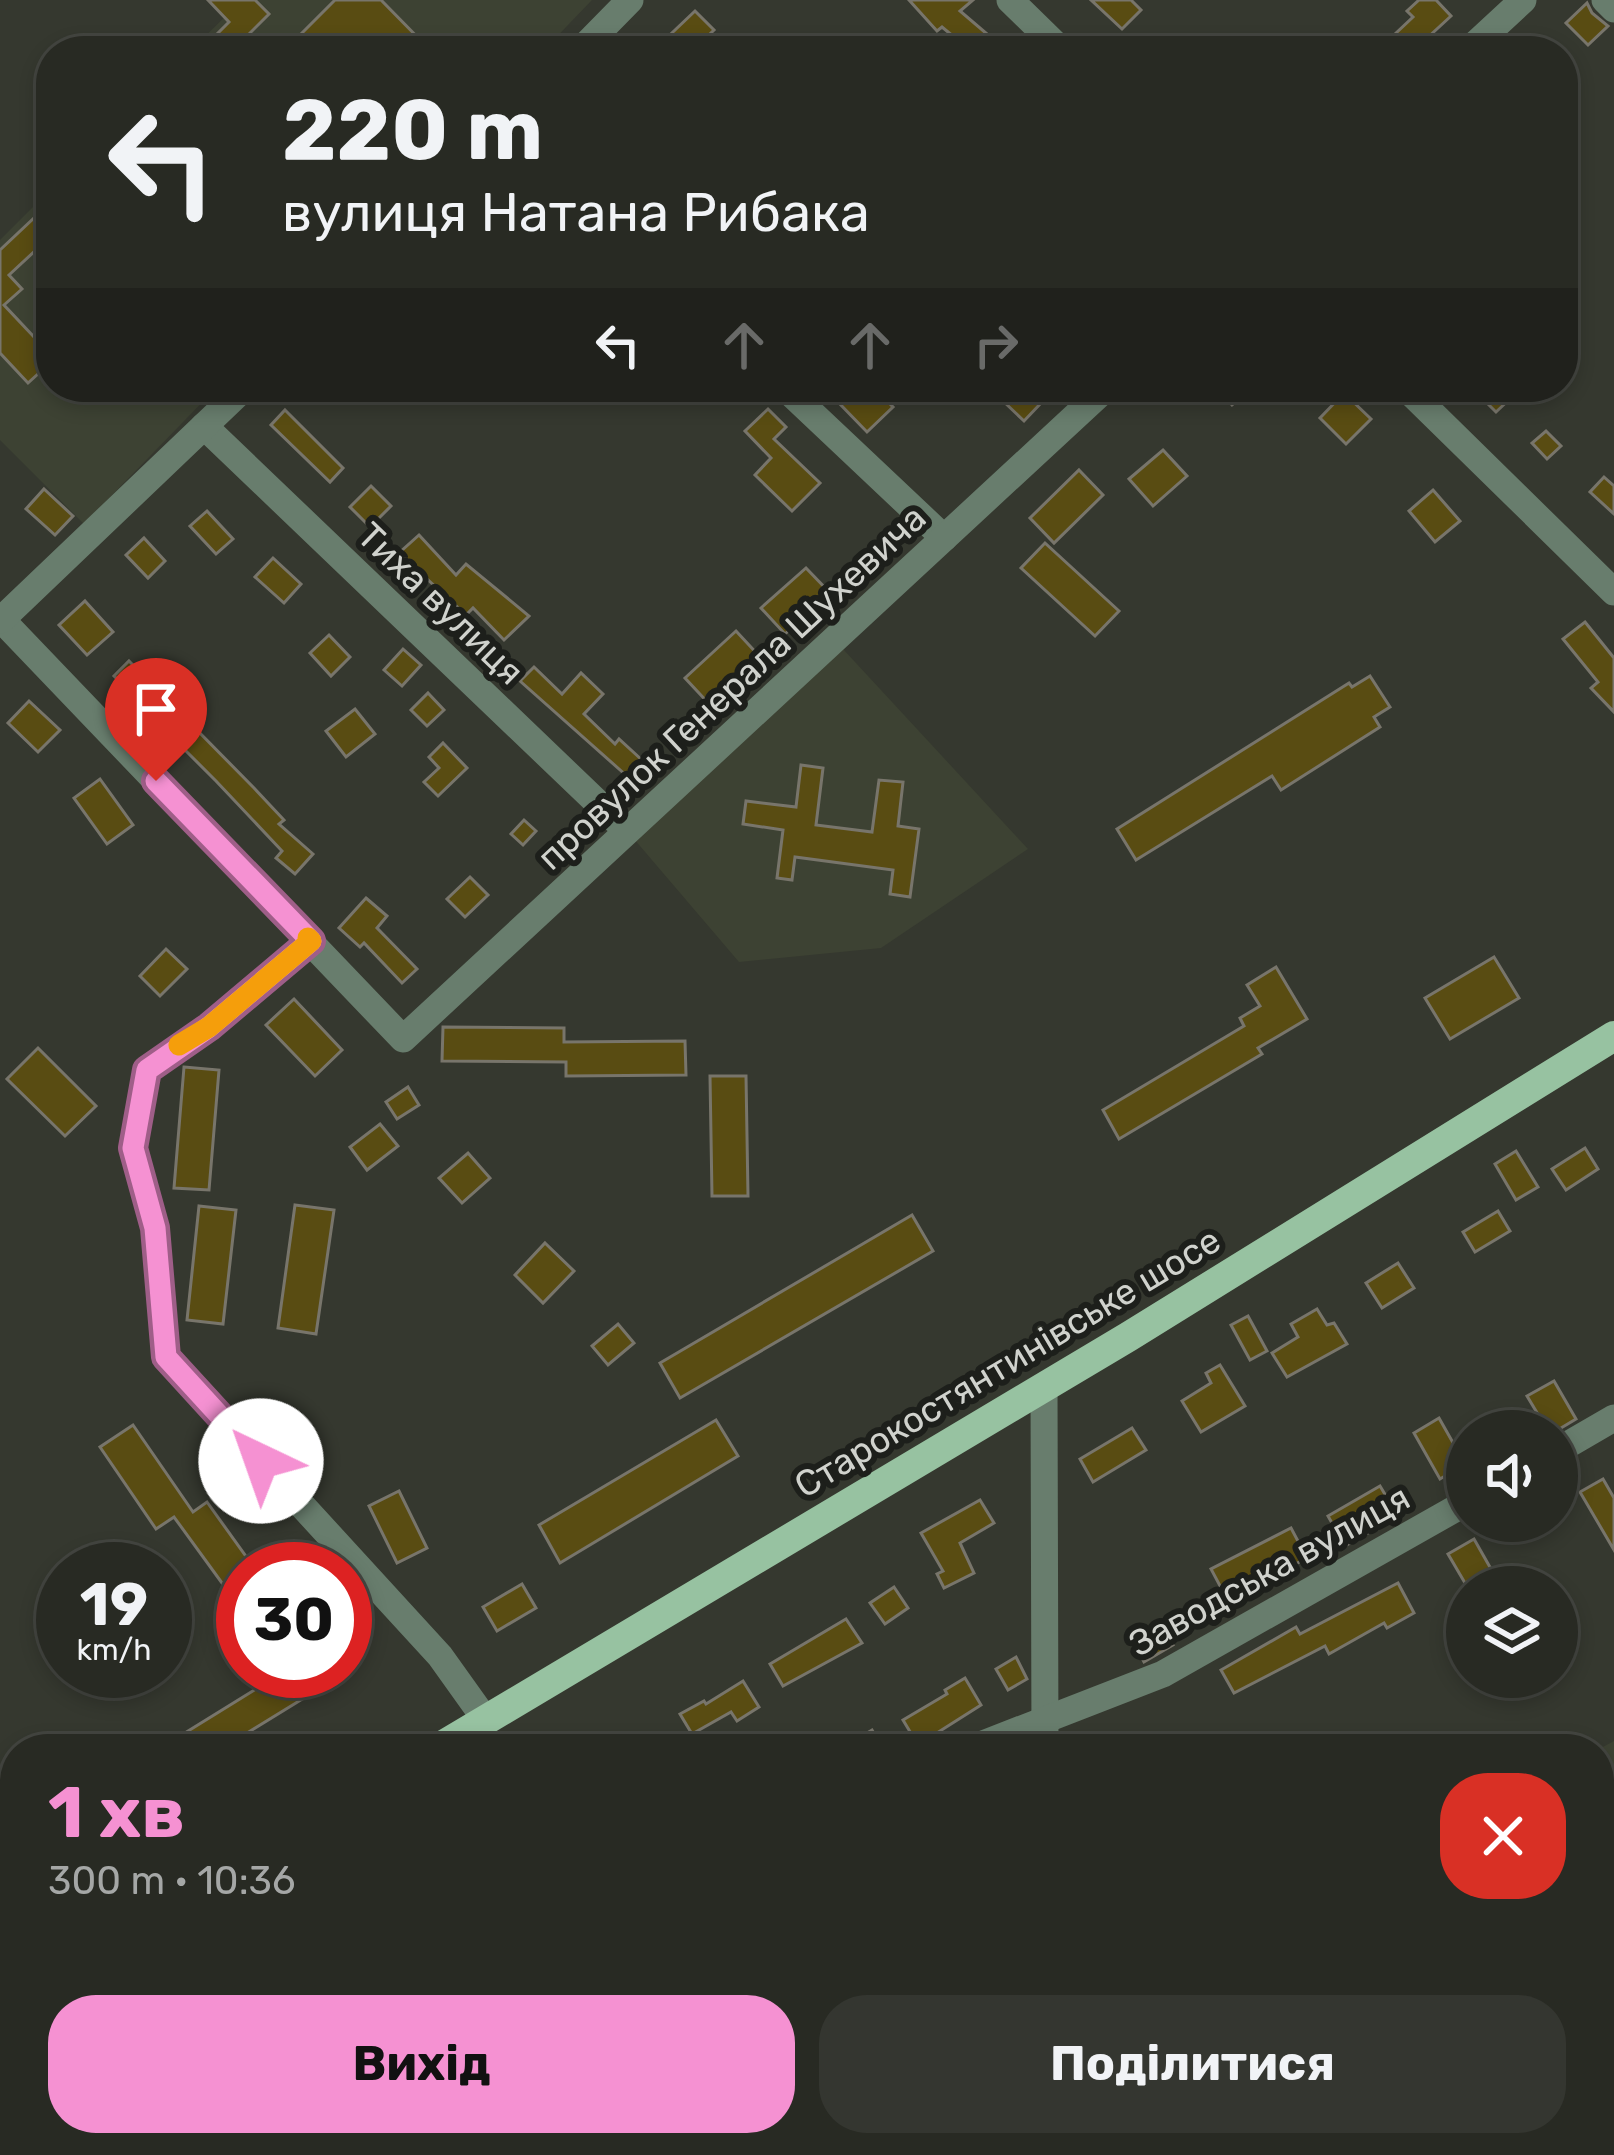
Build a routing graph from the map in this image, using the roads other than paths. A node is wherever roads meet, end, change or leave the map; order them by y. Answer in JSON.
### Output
{"nodes":[{"id":1,"x":629,"y":0,"type":"edge"},
{"id":2,"x":1010,"y":0,"type":"edge"},
{"id":3,"x":1523,"y":0,"type":"edge"},
{"id":4,"x":1605,"y":0,"type":"edge"},
{"id":5,"x":1614,"y":9,"type":"edge"},
{"id":6,"x":594,"y":36,"type":"edge"},
{"id":7,"x":1047,"y":36,"type":"edge"},
{"id":8,"x":1484,"y":36,"type":"edge"},
{"id":9,"x":229,"y":402,"type":"edge"},
{"id":10,"x":800,"y":402,"type":"edge"},
{"id":11,"x":1091,"y":402,"type":"edge"},
{"id":12,"x":1420,"y":402,"type":"edge"},
{"id":13,"x":204,"y":426,"type":"junction"},
{"id":14,"x":944,"y":538,"type":"junction"},
{"id":15,"x":1614,"y":592,"type":"edge"},
{"id":16,"x":1,"y":619,"type":"edge"},
{"id":17,"x":627,"y":832,"type":"junction"},
{"id":18,"x":311,"y":941,"type":"junction"},
{"id":19,"x":1614,"y":1036,"type":"edge"},
{"id":20,"x":1044,"y":1387,"type":"junction"},
{"id":21,"x":1614,"y":1418,"type":"edge"},
{"id":22,"x":1578,"y":1438,"type":"edge"},
{"id":23,"x":1446,"y":1514,"type":"edge"},
{"id":24,"x":1042,"y":1718,"type":"junction"},
{"id":25,"x":485,"y":1719,"type":"junction"},
{"id":26,"x":461,"y":1734,"type":"edge"},
{"id":27,"x":1005,"y":1734,"type":"edge"},
{"id":28,"x":1044,"y":1734,"type":"edge"}],
"edges":[{"from":1,"to":6,"type":"street"},
{"from":2,"to":7,"type":"street"},
{"from":3,"to":8,"type":"street"},
{"from":4,"to":5,"type":"street"},
{"from":9,"to":13,"type":"street"},
{"from":10,"to":14,"type":"street"},
{"from":11,"to":14,"type":"street","name":"провулок Генерала Шухевича"},
{"from":12,"to":15,"type":"street"},
{"from":13,"to":16,"type":"street"},
{"from":13,"to":17,"type":"street","name":"Тиха вулиця"},
{"from":14,"to":17,"type":"street","name":"провулок Генерала Шухевича"},
{"from":16,"to":18,"type":"street"},
{"from":17,"to":18,"type":"street","name":"провулок Генерала Шухевича"},
{"from":18,"to":25,"type":"street"},
{"from":19,"to":20,"type":"main road","name":"Старокостянтинівське шосе"},
{"from":20,"to":24,"type":"street"},
{"from":20,"to":25,"type":"main road","name":"Старокостянтинівське шосе"},
{"from":21,"to":22,"type":"street"},
{"from":23,"to":24,"type":"street","name":"Заводська вулиця"},
{"from":24,"to":27,"type":"street","name":"Заводська вулиця"},
{"from":24,"to":28,"type":"street"},
{"from":25,"to":26,"type":"main road","name":"Старокостянтинівське шосе"}]}
